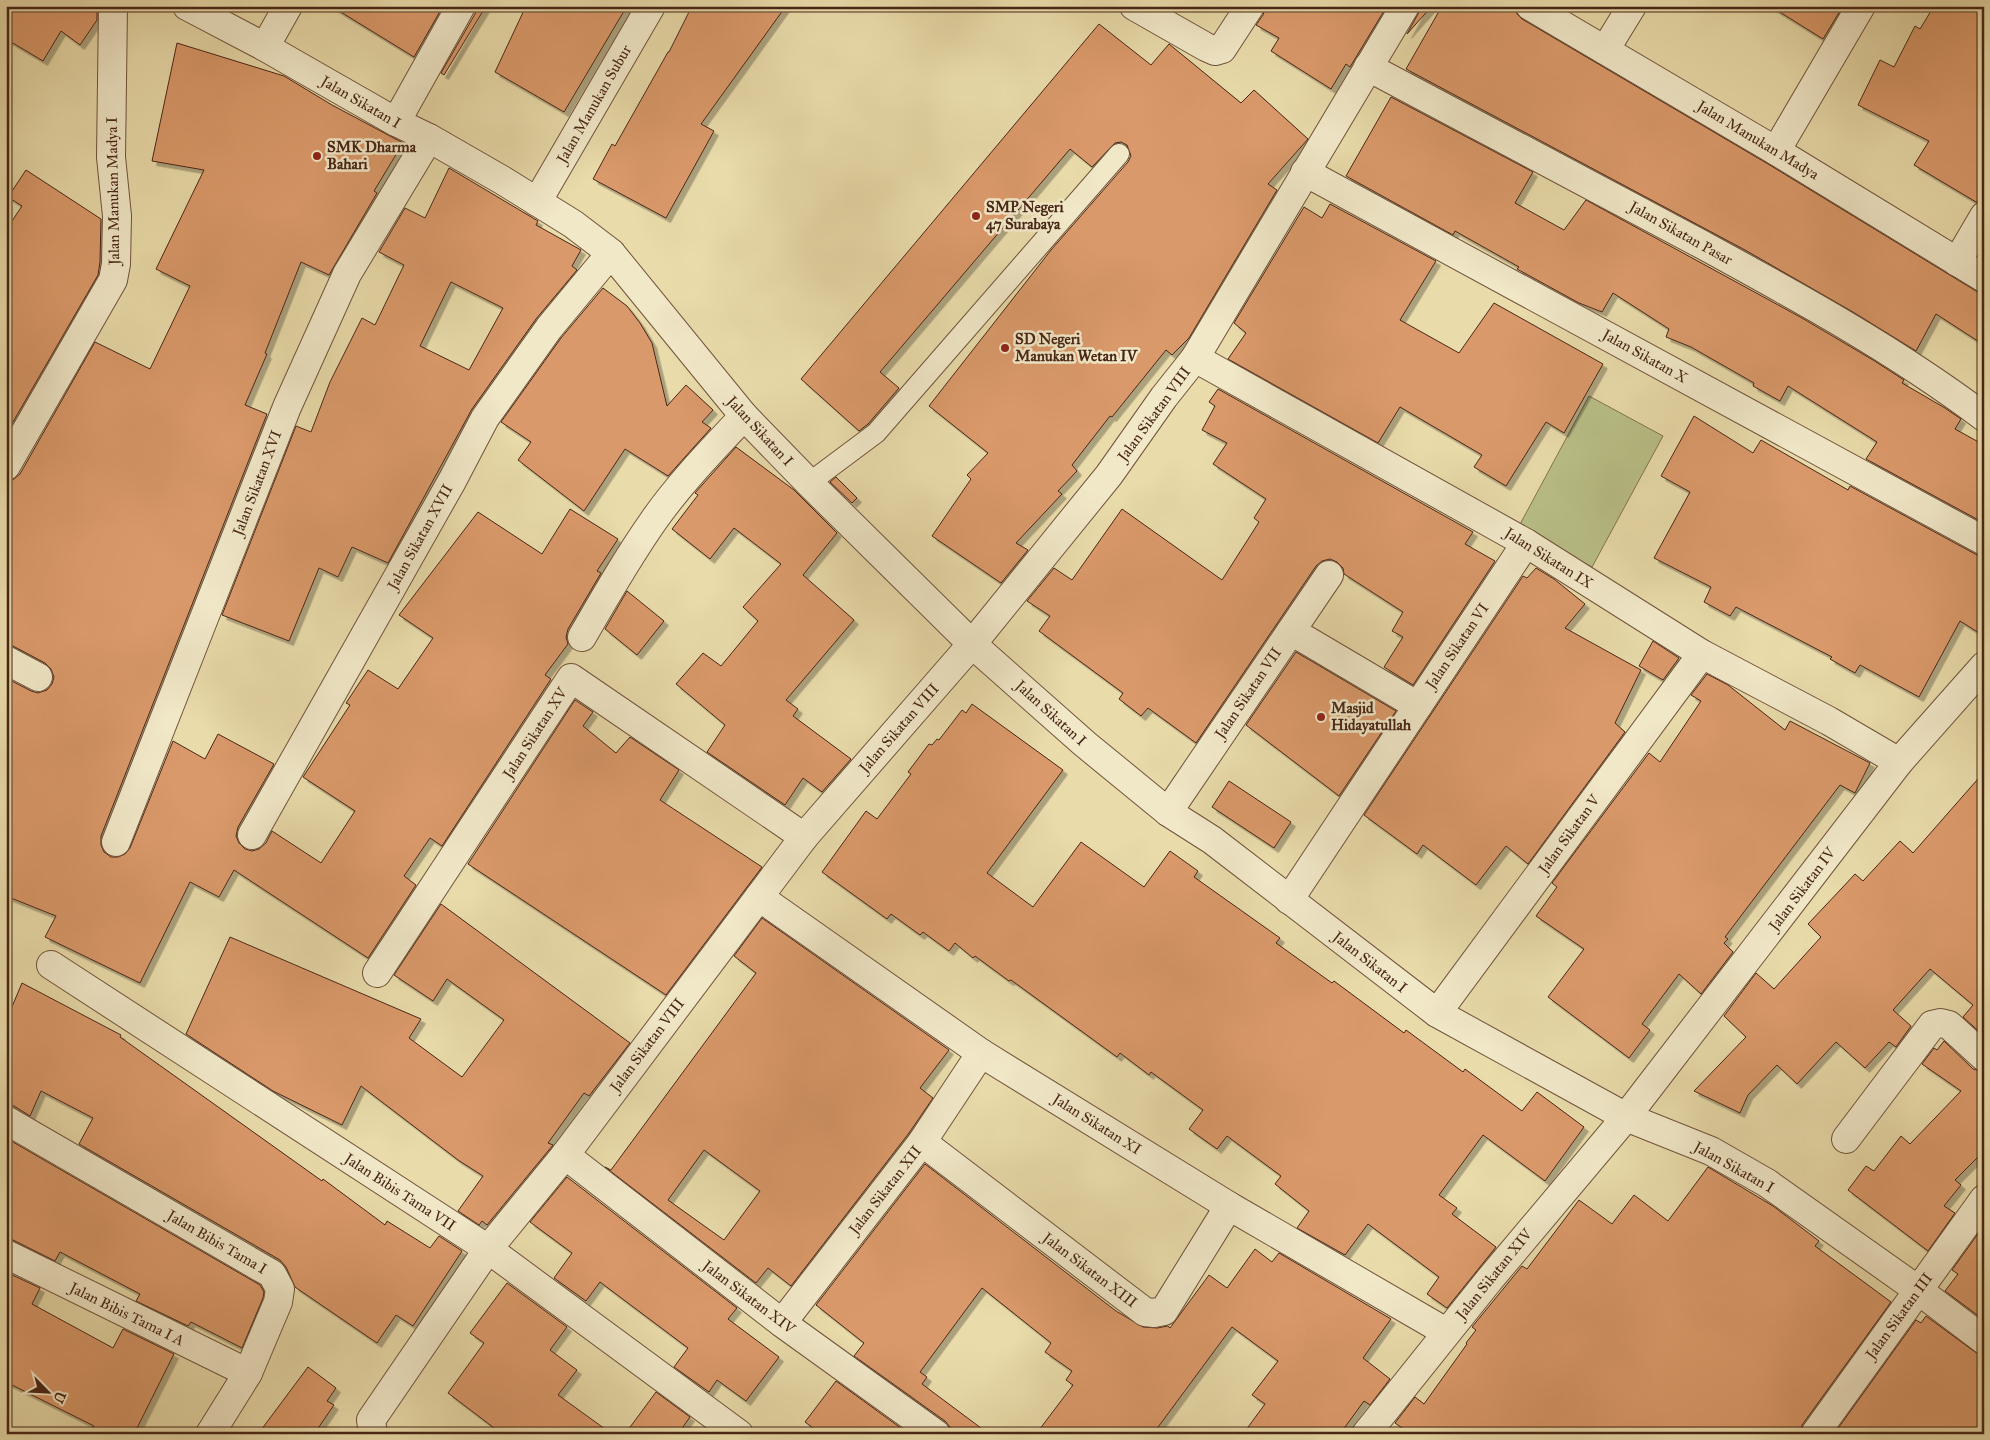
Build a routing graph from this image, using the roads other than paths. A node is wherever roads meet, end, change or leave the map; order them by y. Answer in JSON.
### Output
{"nodes":[{"id":1,"x":113,"y":6,"type":"edge"},
{"id":2,"x":187,"y":6,"type":"edge"},
{"id":3,"x":288,"y":6,"type":"edge"},
{"id":4,"x":462,"y":6,"type":"edge"},
{"id":5,"x":651,"y":6,"type":"edge"},
{"id":6,"x":1134,"y":6,"type":"edge"},
{"id":7,"x":1250,"y":6,"type":"edge"},
{"id":8,"x":1405,"y":6,"type":"edge"},
{"id":9,"x":1530,"y":6,"type":"edge"},
{"id":10,"x":1632,"y":6,"type":"edge"},
{"id":11,"x":1861,"y":6,"type":"edge"},
{"id":12,"x":265,"y":47,"type":"junction"},
{"id":13,"x":1605,"y":50,"type":"junction"},
{"id":14,"x":1368,"y":67,"type":"junction"},
{"id":15,"x":396,"y":122,"type":"junction"},
{"id":16,"x":429,"y":138,"type":"junction"},
{"id":17,"x":1776,"y":150,"type":"junction"},
{"id":18,"x":1119,"y":154,"type":"dead end"},
{"id":19,"x":1305,"y":172,"type":"junction"},
{"id":20,"x":537,"y":202,"type":"junction"},
{"id":21,"x":1984,"y":216,"type":"edge"},
{"id":22,"x":610,"y":253,"type":"junction"},
{"id":23,"x":1957,"y":262,"type":"junction"},
{"id":24,"x":1984,"y":278,"type":"edge"},
{"id":25,"x":1195,"y":358,"type":"junction"},
{"id":26,"x":744,"y":416,"type":"junction"},
{"id":27,"x":1984,"y":416,"type":"edge"},
{"id":28,"x":6,"y":466,"type":"edge"},
{"id":29,"x":809,"y":483,"type":"junction"},
{"id":30,"x":1984,"y":541,"type":"edge"},
{"id":31,"x":1526,"y":543,"type":"junction"},
{"id":32,"x":1329,"y":575,"type":"dead end"},
{"id":33,"x":1291,"y":631,"type":"junction"},
{"id":34,"x":582,"y":637,"type":"dead end"},
{"id":35,"x":972,"y":644,"type":"junction"},
{"id":36,"x":1702,"y":654,"type":"junction"},
{"id":37,"x":6,"y":660,"type":"edge"},
{"id":38,"x":1984,"y":666,"type":"edge"},
{"id":39,"x":38,"y":677,"type":"dead end"},
{"id":40,"x":1418,"y":706,"type":"junction"},
{"id":41,"x":1899,"y":762,"type":"junction"},
{"id":42,"x":1168,"y":812,"type":"junction"},
{"id":43,"x":252,"y":835,"type":"dead end"},
{"id":44,"x":804,"y":838,"type":"junction"},
{"id":45,"x":116,"y":842,"type":"dead end"},
{"id":46,"x":759,"y":897,"type":"junction"},
{"id":47,"x":1289,"y":900,"type":"junction"},
{"id":48,"x":52,"y":965,"type":"dead end"},
{"id":49,"x":377,"y":973,"type":"dead end"},
{"id":50,"x":1437,"y":1013,"type":"junction"},
{"id":51,"x":982,"y":1053,"type":"junction"},
{"id":52,"x":1984,"y":1057,"type":"edge"},
{"id":53,"x":1626,"y":1116,"type":"junction"},
{"id":54,"x":6,"y":1120,"type":"edge"},
{"id":55,"x":1846,"y":1138,"type":"dead end"},
{"id":56,"x":922,"y":1142,"type":"junction"},
{"id":57,"x":565,"y":1155,"type":"junction"},
{"id":58,"x":1984,"y":1200,"type":"edge"},
{"id":59,"x":1229,"y":1206,"type":"junction"},
{"id":60,"x":488,"y":1250,"type":"junction"},
{"id":61,"x":6,"y":1254,"type":"edge"},
{"id":62,"x":1918,"y":1290,"type":"junction"},
{"id":63,"x":782,"y":1323,"type":"junction"},
{"id":64,"x":1446,"y":1332,"type":"junction"},
{"id":65,"x":1984,"y":1340,"type":"edge"},
{"id":66,"x":248,"y":1373,"type":"junction"},
{"id":67,"x":210,"y":1434,"type":"edge"},
{"id":68,"x":373,"y":1434,"type":"edge"},
{"id":69,"x":739,"y":1434,"type":"edge"},
{"id":70,"x":936,"y":1434,"type":"edge"},
{"id":71,"x":1366,"y":1434,"type":"edge"},
{"id":72,"x":1815,"y":1434,"type":"edge"}],
"edges":[{"from":1,"to":28,"type":"street","name":"Jalan Manukan Madya I"},
{"from":2,"to":12,"type":"street","name":"Jalan Sikatan I"},
{"from":3,"to":12,"type":"street"},
{"from":4,"to":15,"type":"street"},
{"from":5,"to":20,"type":"street","name":"Jalan Manukan Subur"},
{"from":6,"to":7,"type":"street"},
{"from":8,"to":14,"type":"street","name":"Jalan Sikatan VIII"},
{"from":9,"to":13,"type":"street","name":"Jalan Manukan Madya"},
{"from":10,"to":13,"type":"street"},
{"from":11,"to":17,"type":"street"},
{"from":12,"to":15,"type":"street","name":"Jalan Sikatan I"},
{"from":13,"to":17,"type":"street","name":"Jalan Manukan Madya"},
{"from":14,"to":19,"type":"street","name":"Jalan Sikatan VIII"},
{"from":14,"to":27,"type":"street","name":"Jalan Sikatan Pasar"},
{"from":15,"to":16,"type":"street","name":"Jalan Sikatan I"},
{"from":16,"to":20,"type":"street","name":"Jalan Sikatan I"},
{"from":16,"to":45,"type":"street","name":"Jalan Sikatan XVI"},
{"from":17,"to":23,"type":"street","name":"Jalan Manukan Madya"},
{"from":18,"to":29,"type":"lane"},
{"from":19,"to":25,"type":"street","name":"Jalan Sikatan VIII"},
{"from":19,"to":30,"type":"street","name":"Jalan Sikatan X"},
{"from":20,"to":22,"type":"street","name":"Jalan Sikatan I"},
{"from":21,"to":23,"type":"street"},
{"from":22,"to":26,"type":"street","name":"Jalan Sikatan I"},
{"from":22,"to":43,"type":"street","name":"Jalan Sikatan XVII"},
{"from":23,"to":24,"type":"street","name":"Jalan Manukan Madya"},
{"from":25,"to":31,"type":"street","name":"Jalan Sikatan IX"},
{"from":25,"to":35,"type":"street","name":"Jalan Sikatan VIII"},
{"from":26,"to":29,"type":"street","name":"Jalan Sikatan I"},
{"from":26,"to":34,"type":"street"},
{"from":29,"to":35,"type":"street","name":"Jalan Sikatan I"},
{"from":31,"to":36,"type":"street","name":"Jalan Sikatan IX"},
{"from":31,"to":40,"type":"street","name":"Jalan Sikatan VI"},
{"from":32,"to":33,"type":"street","name":"Jalan Sikatan VII"},
{"from":33,"to":40,"type":"street"},
{"from":33,"to":42,"type":"street","name":"Jalan Sikatan VII"},
{"from":35,"to":42,"type":"street","name":"Jalan Sikatan I"},
{"from":35,"to":44,"type":"street","name":"Jalan Sikatan VIII"},
{"from":36,"to":41,"type":"street","name":"Jalan Sikatan IX"},
{"from":36,"to":50,"type":"street","name":"Jalan Sikatan V"},
{"from":37,"to":39,"type":"street"},
{"from":38,"to":41,"type":"street","name":"Jalan Sikatan IV"},
{"from":40,"to":47,"type":"street","name":"Jalan Sikatan VI"},
{"from":41,"to":53,"type":"street","name":"Jalan Sikatan IV"},
{"from":42,"to":47,"type":"street","name":"Jalan Sikatan I"},
{"from":44,"to":46,"type":"street","name":"Jalan Sikatan VIII"},
{"from":44,"to":49,"type":"street","name":"Jalan Sikatan XV"},
{"from":46,"to":51,"type":"street","name":"Jalan Sikatan XI"},
{"from":46,"to":57,"type":"street","name":"Jalan Sikatan VIII"},
{"from":47,"to":50,"type":"street","name":"Jalan Sikatan I"},
{"from":48,"to":60,"type":"street","name":"Jalan Bibis Tama VII"},
{"from":50,"to":53,"type":"street","name":"Jalan Sikatan I"},
{"from":51,"to":56,"type":"street","name":"Jalan Sikatan XII"},
{"from":51,"to":59,"type":"street","name":"Jalan Sikatan XI"},
{"from":52,"to":55,"type":"street"},
{"from":53,"to":62,"type":"street","name":"Jalan Sikatan I"},
{"from":53,"to":64,"type":"street","name":"Jalan Sikatan XIV"},
{"from":54,"to":66,"type":"street","name":"Jalan Bibis Tama I"},
{"from":56,"to":59,"type":"street","name":"Jalan Sikatan XIII"},
{"from":56,"to":63,"type":"street","name":"Jalan Sikatan XII"},
{"from":57,"to":60,"type":"street","name":"Jalan Sikatan VIII"},
{"from":57,"to":63,"type":"street","name":"Jalan Sikatan XIV"},
{"from":58,"to":62,"type":"street","name":"Jalan Sikatan III"},
{"from":59,"to":64,"type":"street","name":"Jalan Sikatan XI"},
{"from":60,"to":68,"type":"street","name":"Jalan Sikatan VIII"},
{"from":60,"to":69,"type":"street","name":"Jalan Bibis Tama VII"},
{"from":61,"to":66,"type":"street","name":"Jalan Bibis Tama I A"},
{"from":62,"to":65,"type":"street","name":"Jalan Sikatan I"},
{"from":62,"to":72,"type":"street","name":"Jalan Sikatan III"},
{"from":63,"to":70,"type":"street","name":"Jalan Sikatan XIV"},
{"from":64,"to":71,"type":"street","name":"Jalan Sikatan XIV"},
{"from":66,"to":67,"type":"street","name":"Jalan Bibis Tama I"}]}
